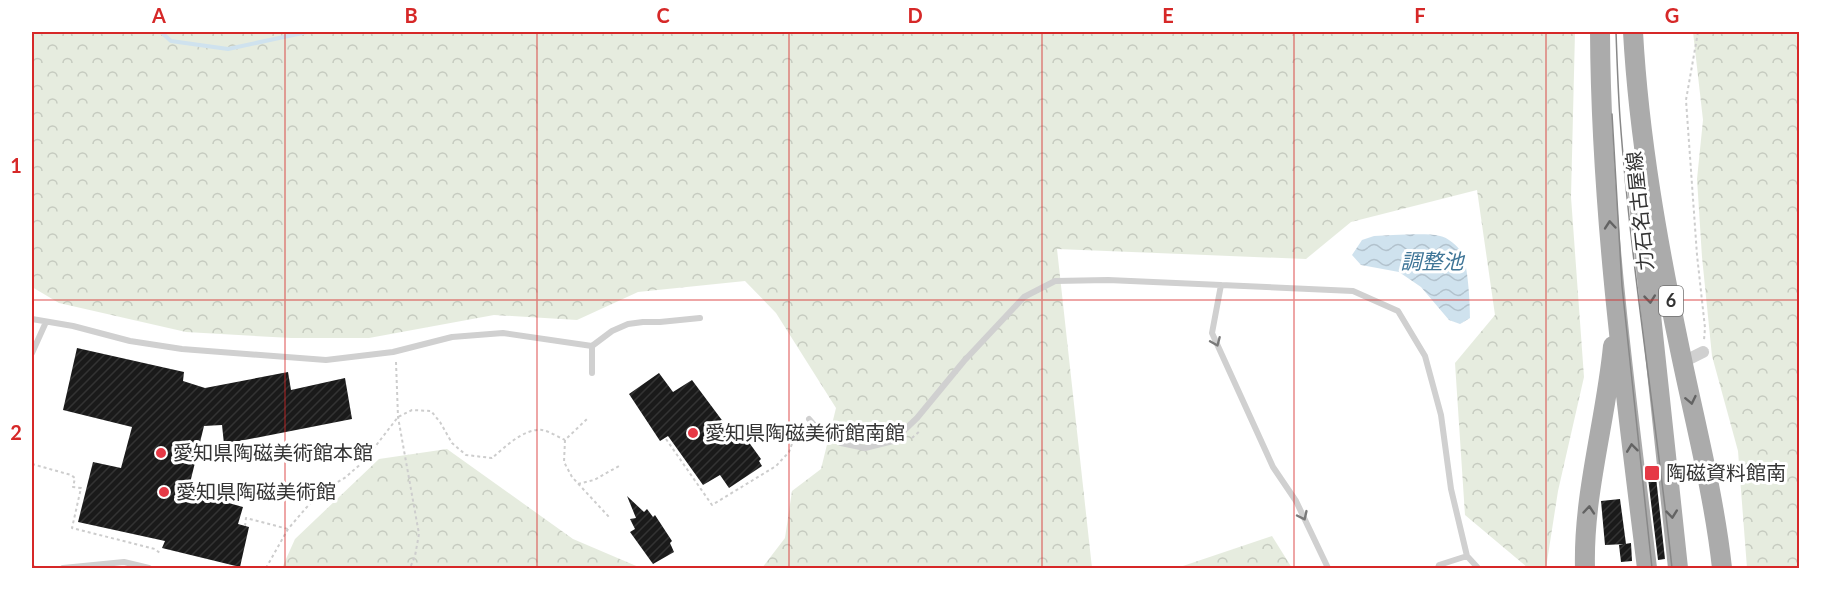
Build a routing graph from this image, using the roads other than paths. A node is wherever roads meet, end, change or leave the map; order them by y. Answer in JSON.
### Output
{"nodes":[{"id":1,"x":1600,"y":32,"type":"edge"},
{"id":2,"x":1624,"y":32,"type":"edge"},
{"id":3,"x":1633,"y":32,"type":"edge"},
{"id":4,"x":1221,"y":285,"type":"junction"},
{"id":5,"x":1616,"y":304,"type":"junction"},
{"id":6,"x":700,"y":318,"type":"dead end"},
{"id":7,"x":32,"y":319,"type":"edge"},
{"id":8,"x":46,"y":322,"type":"junction"},
{"id":9,"x":592,"y":346,"type":"junction"},
{"id":10,"x":1703,"y":352,"type":"road end"},
{"id":11,"x":32,"y":353,"type":"edge"},
{"id":12,"x":1683,"y":362,"type":"junction"},
{"id":13,"x":592,"y":373,"type":"dead end"},
{"id":14,"x":809,"y":419,"type":"dead end"},
{"id":15,"x":1467,"y":556,"type":"junction"},
{"id":16,"x":63,"y":568,"type":"edge"},
{"id":17,"x":149,"y":568,"type":"edge"},
{"id":18,"x":1328,"y":568,"type":"edge"},
{"id":19,"x":1438,"y":568,"type":"edge"},
{"id":20,"x":1478,"y":568,"type":"edge"},
{"id":21,"x":1585,"y":568,"type":"edge"},
{"id":22,"x":1647,"y":568,"type":"edge"},
{"id":23,"x":1678,"y":568,"type":"edge"},
{"id":24,"x":1722,"y":568,"type":"edge"}],
"edges":[{"from":5,"to":1,"type":"main road","name":"力石名古屋線","one_way":true},
{"from":2,"to":23,"type":"main road","name":"力石名古屋線","number":"6","one_way":true},
{"from":3,"to":12,"type":"main road","number":"6"},
{"from":4,"to":14,"type":"lane"},
{"from":4,"to":15,"type":"lane"},
{"from":4,"to":18,"type":"lane","one_way":true},
{"from":21,"to":5,"type":"main road","one_way":true},
{"from":22,"to":5,"type":"main road","name":"力石名古屋線","one_way":true},
{"from":6,"to":9,"type":"lane"},
{"from":7,"to":8,"type":"lane"},
{"from":8,"to":9,"type":"lane"},
{"from":8,"to":11,"type":"lane"},
{"from":9,"to":13,"type":"lane"},
{"from":10,"to":12,"type":"street"},
{"from":12,"to":24,"type":"main road","number":"6","one_way":true},
{"from":15,"to":19,"type":"lane"},
{"from":15,"to":20,"type":"lane"},
{"from":16,"to":17,"type":"lane"}]}
